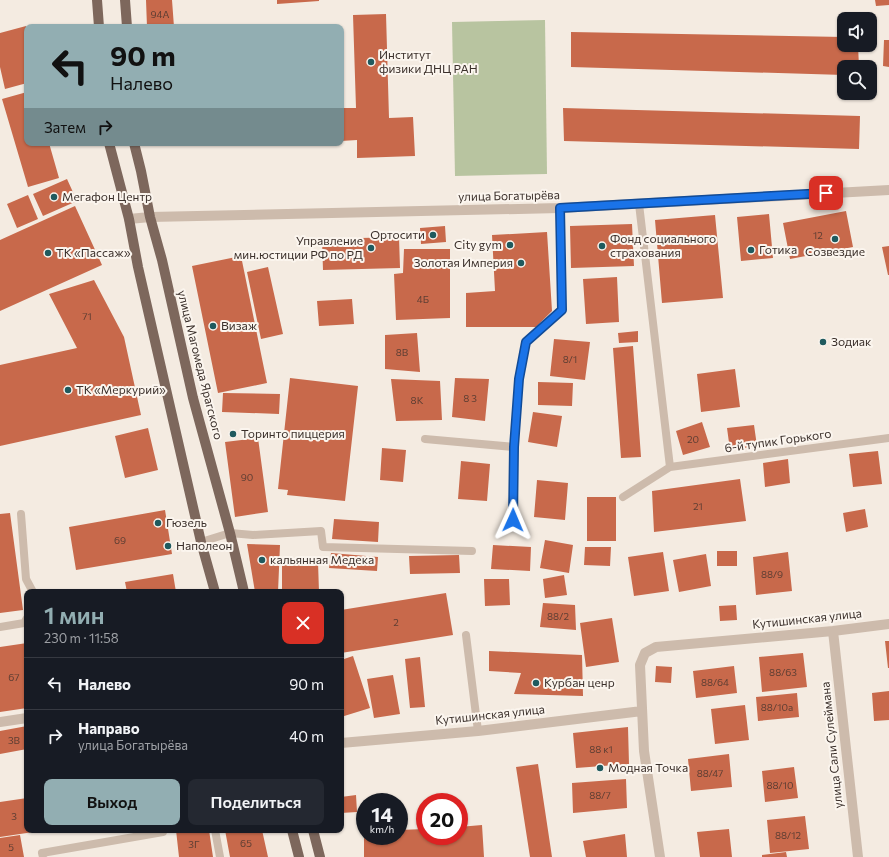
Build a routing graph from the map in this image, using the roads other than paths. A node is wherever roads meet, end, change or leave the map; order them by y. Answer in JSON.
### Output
{"nodes":[{"id":1,"x":97,"y":0,"type":"edge"},
{"id":2,"x":125,"y":0,"type":"edge"},
{"id":3,"x":99,"y":24,"type":"edge"},
{"id":4,"x":127,"y":24,"type":"edge"},
{"id":5,"x":110,"y":146,"type":"edge"},
{"id":6,"x":135,"y":146,"type":"edge"},
{"id":7,"x":889,"y":190,"type":"edge"},
{"id":8,"x":639,"y":204,"type":"junction"},
{"id":9,"x":560,"y":208,"type":"junction"},
{"id":10,"x":150,"y":217,"type":"junction"},
{"id":11,"x":129,"y":219,"type":"junction"},
{"id":12,"x":889,"y":438,"type":"edge"},
{"id":13,"x":425,"y":439,"type":"dead end"},
{"id":14,"x":514,"y":447,"type":"junction"},
{"id":15,"x":670,"y":467,"type":"junction"},
{"id":16,"x":623,"y":497,"type":"dead end"},
{"id":17,"x":21,"y":514,"type":"dead end"},
{"id":18,"x":513,"y":520,"type":"dead end"},
{"id":19,"x":230,"y":533,"type":"junction"},
{"id":20,"x":201,"y":542,"type":"junction"},
{"id":21,"x":472,"y":551,"type":"dead end"},
{"id":22,"x":31,"y":589,"type":"edge"},
{"id":23,"x":214,"y":589,"type":"edge"},
{"id":24,"x":243,"y":589,"type":"edge"},
{"id":25,"x":24,"y":623,"type":"edge"},
{"id":26,"x":889,"y":624,"type":"edge"},
{"id":27,"x":0,"y":627,"type":"edge"},
{"id":28,"x":833,"y":631,"type":"junction"},
{"id":29,"x":466,"y":635,"type":"dead end"},
{"id":30,"x":642,"y":711,"type":"junction"},
{"id":31,"x":24,"y":718,"type":"edge"},
{"id":32,"x":0,"y":722,"type":"edge"},
{"id":33,"x":478,"y":731,"type":"junction"},
{"id":34,"x":344,"y":743,"type":"edge"},
{"id":35,"x":156,"y":833,"type":"edge"},
{"id":36,"x":216,"y":833,"type":"edge"},
{"id":37,"x":293,"y":833,"type":"edge"},
{"id":38,"x":314,"y":833,"type":"edge"},
{"id":39,"x":42,"y":857,"type":"edge"},
{"id":40,"x":220,"y":857,"type":"edge"},
{"id":41,"x":299,"y":857,"type":"edge"},
{"id":42,"x":320,"y":857,"type":"edge"},
{"id":43,"x":660,"y":857,"type":"edge"},
{"id":44,"x":858,"y":857,"type":"edge"}],
"edges":[{"from":1,"to":3,"type":"main road"},
{"from":2,"to":4,"type":"main road"},
{"from":5,"to":11,"type":"main road"},
{"from":6,"to":10,"type":"main road","name":"улица Магомеда Ярагского"},
{"from":7,"to":8,"type":"street","name":"улица Богатырёва"},
{"from":8,"to":9,"type":"street","name":"улица Богатырёва"},
{"from":8,"to":15,"type":"lane"},
{"from":9,"to":10,"type":"street","name":"улица Богатырёва"},
{"from":9,"to":14,"type":"lane"},
{"from":10,"to":11,"type":"street","name":"улица Богатырёва"},
{"from":10,"to":19,"type":"main road","name":"улица Магомеда Ярагского"},
{"from":11,"to":20,"type":"main road"},
{"from":12,"to":15,"type":"lane","name":"6-й тупик Горького"},
{"from":13,"to":14,"type":"lane"},
{"from":14,"to":18,"type":"lane"},
{"from":15,"to":16,"type":"lane"},
{"from":17,"to":22,"type":"lane"},
{"from":19,"to":20,"type":"lane"},
{"from":19,"to":21,"type":"lane"},
{"from":19,"to":24,"type":"main road","name":"улица Магомеда Ярагского"},
{"from":20,"to":23,"type":"main road"},
{"from":25,"to":27,"type":"lane"},
{"from":26,"to":28,"type":"street","name":"Кутишинская улица"},
{"from":28,"to":30,"type":"street","name":"Кутишинская улица"},
{"from":28,"to":44,"type":"street","name":"улица Сали Сулеймана"},
{"from":29,"to":33,"type":"lane"},
{"from":30,"to":33,"type":"street","name":"Кутишинская улица"},
{"from":30,"to":43,"type":"street"},
{"from":31,"to":32,"type":"street"},
{"from":33,"to":34,"type":"street","name":"Кутишинская улица"},
{"from":35,"to":39,"type":"lane"},
{"from":36,"to":40,"type":"lane"},
{"from":37,"to":41,"type":"main road"},
{"from":38,"to":42,"type":"main road"}]}
